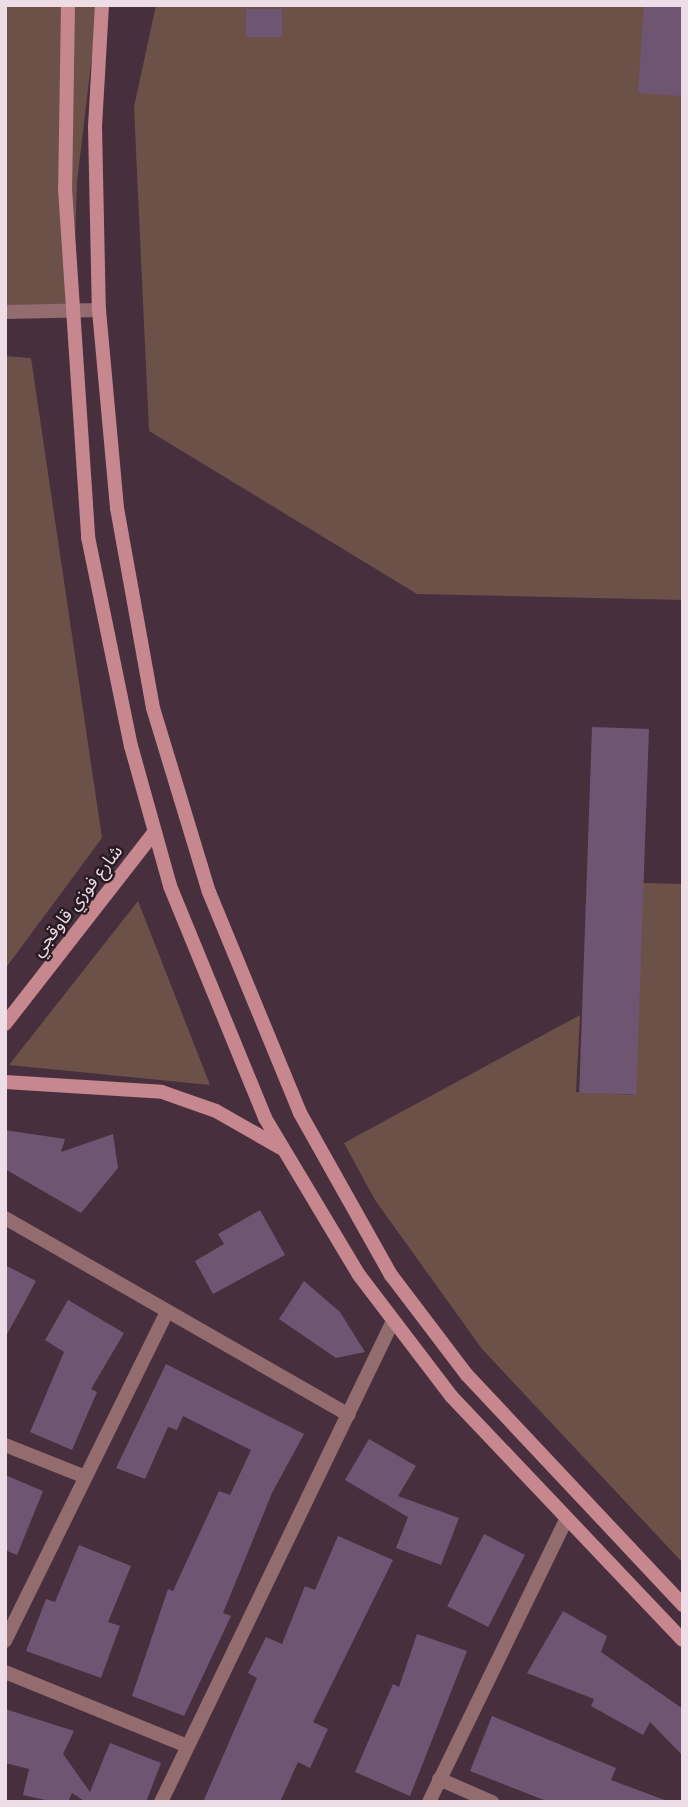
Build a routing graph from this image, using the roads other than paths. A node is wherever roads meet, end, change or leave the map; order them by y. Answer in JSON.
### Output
{"nodes":[{"id":1,"x":68,"y":5,"type":"edge"},
{"id":2,"x":102,"y":5,"type":"edge"},
{"id":3,"x":70,"y":310,"type":"junction"},
{"id":4,"x":99,"y":310,"type":"junction"},
{"id":5,"x":5,"y":312,"type":"edge"},
{"id":6,"x":153,"y":834,"type":"junction"},
{"id":7,"x":5,"y":1024,"type":"edge"},
{"id":8,"x":5,"y":1083,"type":"edge"},
{"id":9,"x":282,"y":1149,"type":"junction"},
{"id":10,"x":5,"y":1219,"type":"edge"},
{"id":11,"x":166,"y":1314,"type":"junction"},
{"id":12,"x":392,"y":1324,"type":"junction"},
{"id":13,"x":349,"y":1415,"type":"junction"},
{"id":14,"x":5,"y":1446,"type":"edge"},
{"id":15,"x":83,"y":1476,"type":"junction"},
{"id":16,"x":566,"y":1520,"type":"junction"},
{"id":17,"x":683,"y":1605,"type":"edge"},
{"id":18,"x":683,"y":1640,"type":"edge"},
{"id":19,"x":5,"y":1641,"type":"edge"},
{"id":20,"x":5,"y":1672,"type":"edge"},
{"id":21,"x":185,"y":1745,"type":"junction"},
{"id":22,"x":439,"y":1779,"type":"junction"},
{"id":23,"x":161,"y":1802,"type":"edge"},
{"id":24,"x":429,"y":1802,"type":"edge"},
{"id":25,"x":492,"y":1802,"type":"edge"}],
"edges":[{"from":1,"to":3,"type":"street"},
{"from":2,"to":4,"type":"street"},
{"from":3,"to":4,"type":"street"},
{"from":3,"to":5,"type":"street"},
{"from":3,"to":6,"type":"street"},
{"from":4,"to":17,"type":"street"},
{"from":6,"to":7,"type":"street","name":"شارع فوزي قاوقجي"},
{"from":6,"to":9,"type":"street"},
{"from":8,"to":9,"type":"street"},
{"from":9,"to":12,"type":"street"},
{"from":10,"to":11,"type":"street"},
{"from":11,"to":13,"type":"street"},
{"from":11,"to":15,"type":"street"},
{"from":12,"to":13,"type":"street"},
{"from":12,"to":16,"type":"street"},
{"from":13,"to":21,"type":"street"},
{"from":14,"to":15,"type":"street"},
{"from":15,"to":19,"type":"street"},
{"from":16,"to":18,"type":"street"},
{"from":16,"to":22,"type":"street"},
{"from":20,"to":21,"type":"street"},
{"from":21,"to":23,"type":"street"},
{"from":22,"to":24,"type":"street"},
{"from":22,"to":25,"type":"street"}]}
